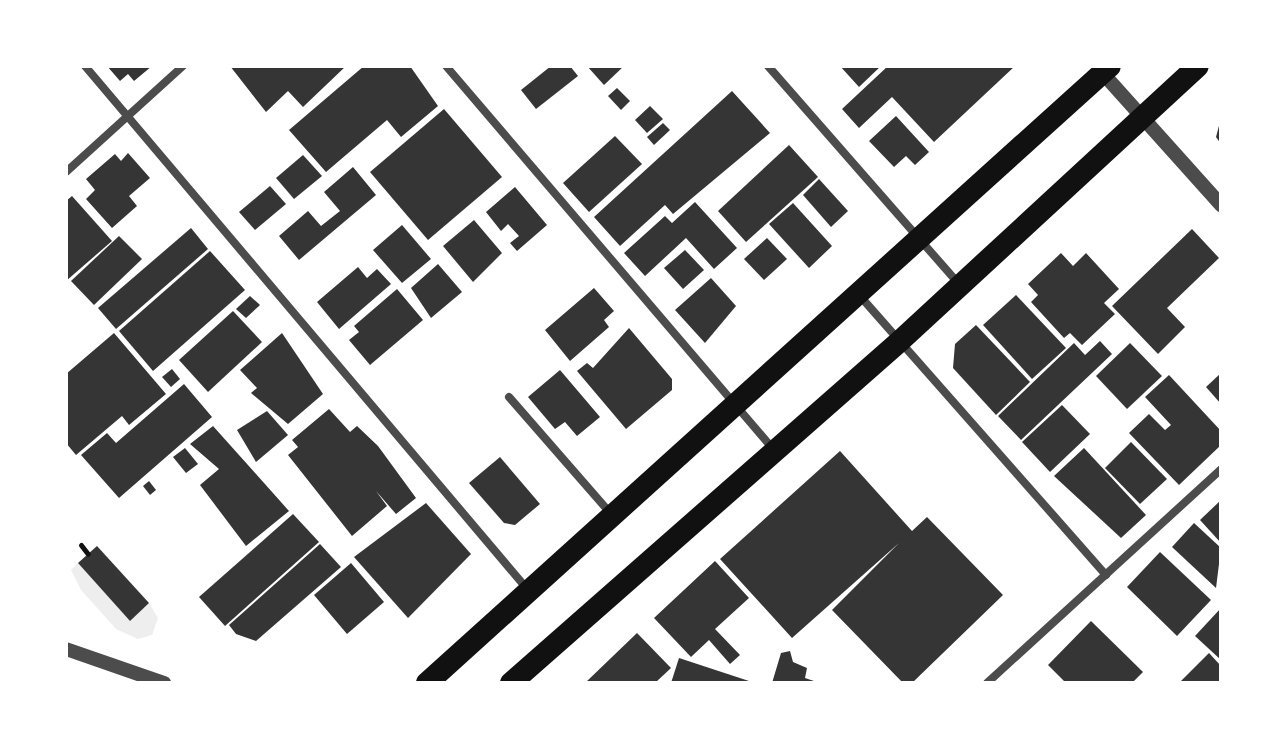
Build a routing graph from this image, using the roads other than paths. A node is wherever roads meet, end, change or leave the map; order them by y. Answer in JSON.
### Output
{"nodes":[{"id":1,"x":85,"y":66,"type":"edge"},
{"id":2,"x":183,"y":66,"type":"edge"},
{"id":3,"x":446,"y":66,"type":"edge"},
{"id":4,"x":768,"y":66,"type":"edge"},
{"id":5,"x":1198,"y":66,"type":"edge"},
{"id":6,"x":1103,"y":68,"type":"edge"},
{"id":7,"x":129,"y":115,"type":"junction"},
{"id":8,"x":1141,"y":117,"type":"junction"},
{"id":9,"x":66,"y":172,"type":"edge"},
{"id":10,"x":1221,"y":205,"type":"edge"},
{"id":11,"x":916,"y":235,"type":"junction"},
{"id":12,"x":961,"y":285,"type":"junction"},
{"id":13,"x":857,"y":292,"type":"junction"},
{"id":14,"x":900,"y":341,"type":"junction"},
{"id":15,"x":509,"y":397,"type":"dead end"},
{"id":16,"x":731,"y":406,"type":"junction"},
{"id":17,"x":775,"y":451,"type":"junction"},
{"id":18,"x":1221,"y":469,"type":"edge"},
{"id":19,"x":611,"y":514,"type":"junction"},
{"id":20,"x":1106,"y":575,"type":"junction"},
{"id":21,"x":528,"y":590,"type":"junction"},
{"id":22,"x":66,"y":649,"type":"edge"},
{"id":23,"x":164,"y":683,"type":"edge"},
{"id":24,"x":427,"y":683,"type":"edge"},
{"id":25,"x":511,"y":683,"type":"edge"},
{"id":26,"x":987,"y":683,"type":"edge"}],
"edges":[{"from":1,"to":7,"type":"street"},
{"from":2,"to":7,"type":"street"},
{"from":3,"to":16,"type":"street"},
{"from":4,"to":11,"type":"street"},
{"from":5,"to":8,"type":"highway"},
{"from":6,"to":8,"type":"street"},
{"from":6,"to":11,"type":"highway"},
{"from":7,"to":9,"type":"street"},
{"from":7,"to":21,"type":"street"},
{"from":8,"to":10,"type":"street"},
{"from":8,"to":12,"type":"highway"},
{"from":11,"to":12,"type":"street"},
{"from":11,"to":13,"type":"highway"},
{"from":12,"to":14,"type":"highway"},
{"from":13,"to":14,"type":"street"},
{"from":13,"to":16,"type":"highway"},
{"from":14,"to":17,"type":"highway"},
{"from":14,"to":20,"type":"street"},
{"from":15,"to":19,"type":"street"},
{"from":16,"to":17,"type":"street"},
{"from":16,"to":19,"type":"highway"},
{"from":17,"to":25,"type":"highway"},
{"from":18,"to":20,"type":"street"},
{"from":19,"to":21,"type":"highway"},
{"from":20,"to":26,"type":"street"},
{"from":21,"to":24,"type":"highway"},
{"from":22,"to":23,"type":"street"}]}
